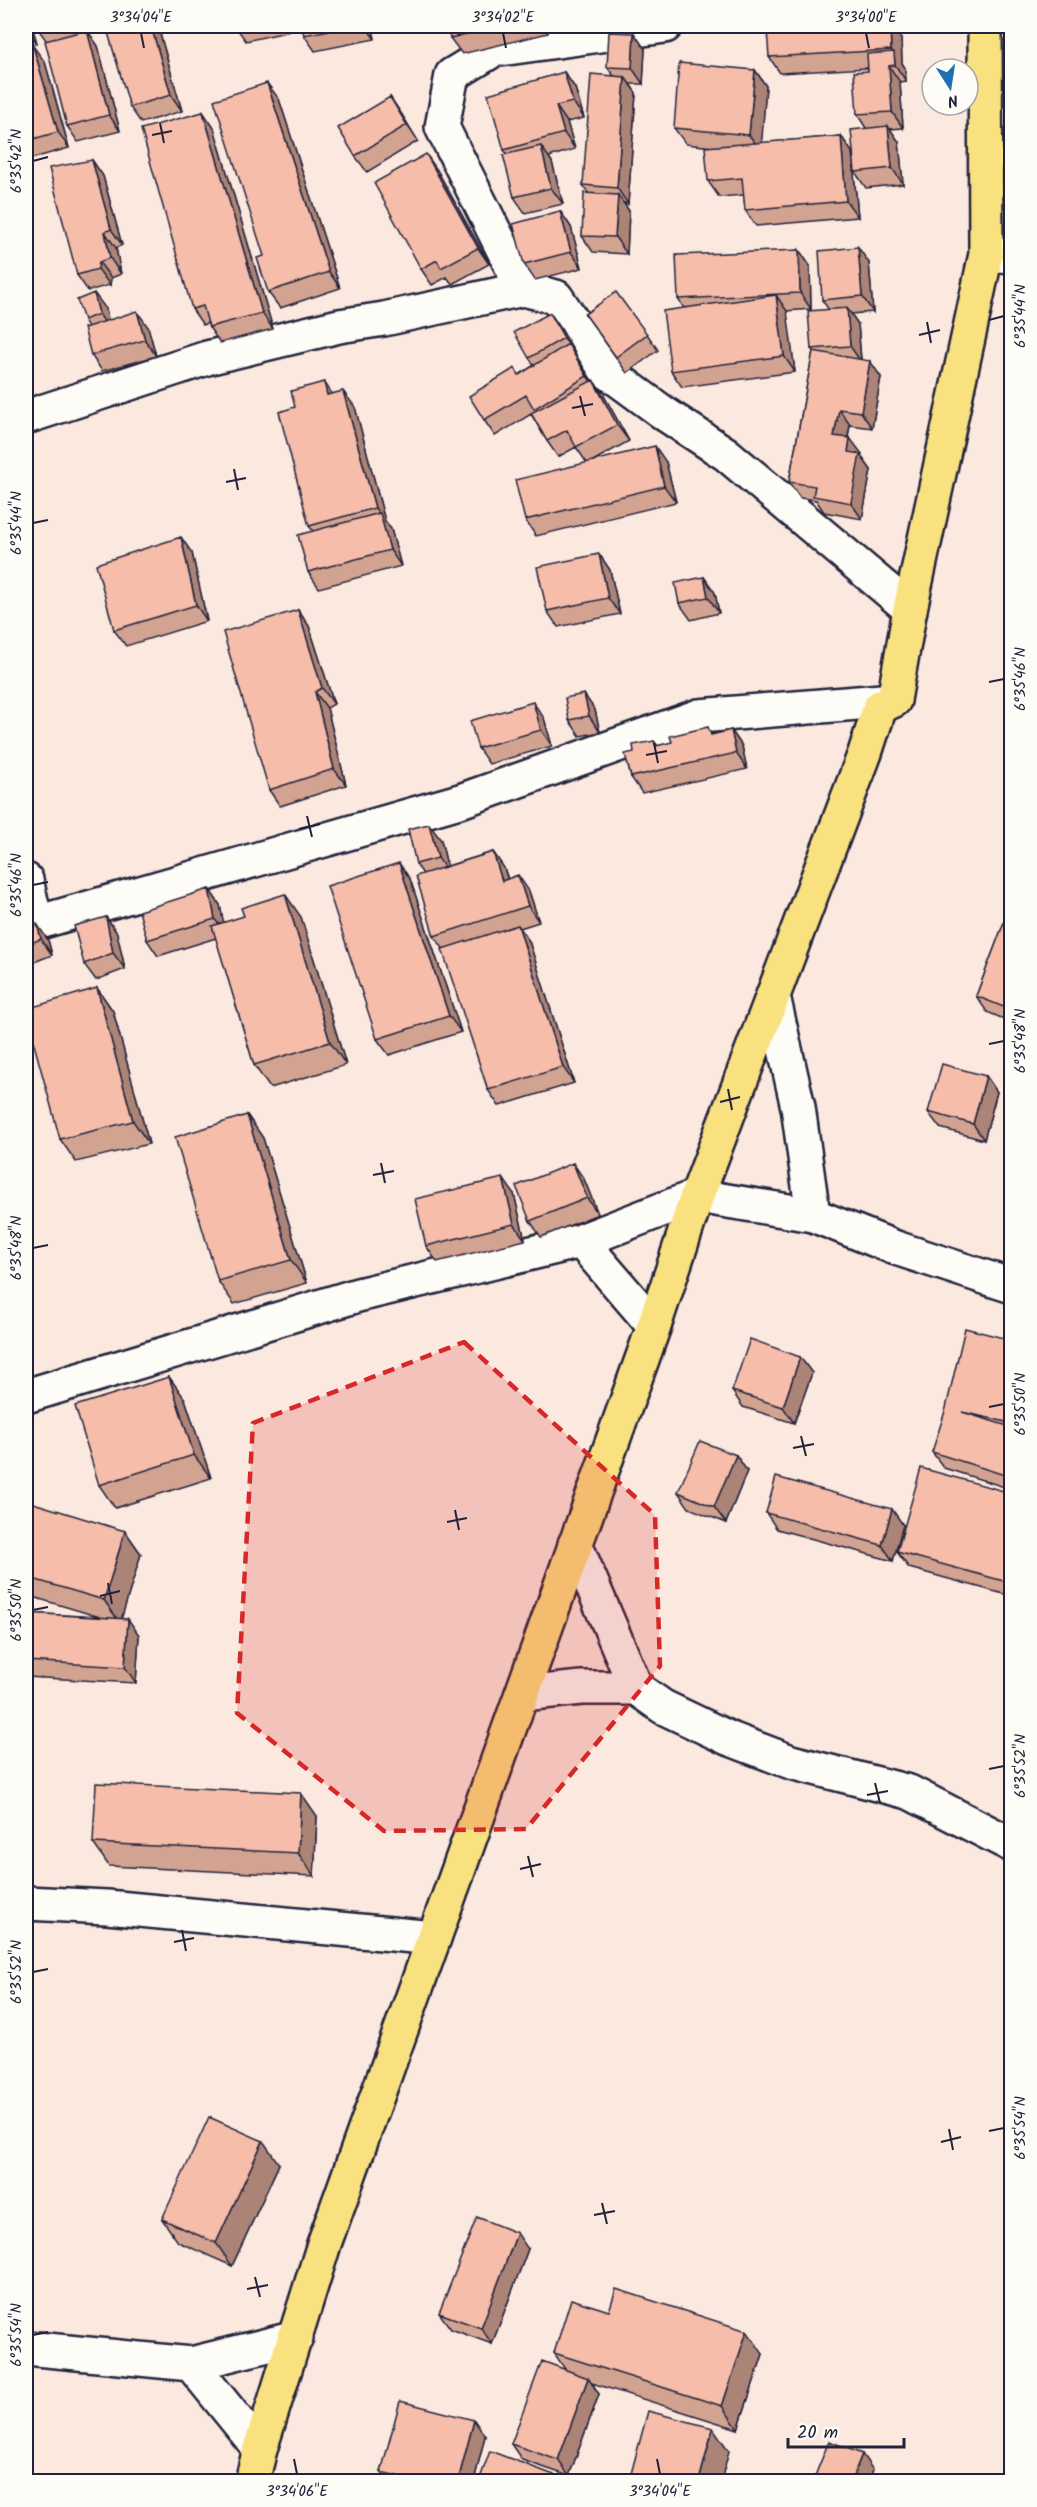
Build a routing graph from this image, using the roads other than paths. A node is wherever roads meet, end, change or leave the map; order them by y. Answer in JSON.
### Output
{"nodes":[{"id":1,"x":665,"y":26,"type":"edge"},
{"id":2,"x":985,"y":26,"type":"edge"},
{"id":3,"x":999,"y":255,"type":"edge"},
{"id":4,"x":523,"y":289,"type":"junction"},
{"id":5,"x":26,"y":417,"type":"edge"},
{"id":6,"x":910,"y":609,"type":"junction"},
{"id":7,"x":894,"y":700,"type":"junction"},
{"id":8,"x":26,"y":880,"type":"edge"},
{"id":9,"x":31,"y":924,"type":"edge"},
{"id":10,"x":773,"y":996,"type":"junction"},
{"id":11,"x":696,"y":1196,"type":"junction"},
{"id":12,"x":813,"y":1215,"type":"junction"},
{"id":13,"x":581,"y":1241,"type":"junction"},
{"id":14,"x":1011,"y":1286,"type":"edge"},
{"id":15,"x":654,"y":1326,"type":"junction"},
{"id":16,"x":26,"y":1396,"type":"edge"},
{"id":17,"x":575,"y":1544,"type":"junction"},
{"id":18,"x":636,"y":1688,"type":"junction"},
{"id":19,"x":522,"y":1694,"type":"junction"},
{"id":20,"x":1011,"y":1845,"type":"edge"},
{"id":21,"x":26,"y":1903,"type":"edge"},
{"id":22,"x":434,"y":1938,"type":"junction"},
{"id":23,"x":296,"y":2338,"type":"junction"},
{"id":24,"x":26,"y":2348,"type":"edge"},
{"id":25,"x":191,"y":2364,"type":"junction"},
{"id":26,"x":260,"y":2449,"type":"junction"},
{"id":27,"x":252,"y":2481,"type":"edge"}],
"edges":[{"from":1,"to":4,"type":"street"},
{"from":2,"to":3,"type":"main road"},
{"from":3,"to":6,"type":"main road"},
{"from":4,"to":5,"type":"street"},
{"from":4,"to":6,"type":"street"},
{"from":6,"to":7,"type":"main road"},
{"from":7,"to":9,"type":"street"},
{"from":7,"to":10,"type":"main road"},
{"from":8,"to":9,"type":"street"},
{"from":10,"to":11,"type":"main road"},
{"from":10,"to":12,"type":"street"},
{"from":11,"to":12,"type":"street"},
{"from":11,"to":13,"type":"street"},
{"from":11,"to":15,"type":"main road"},
{"from":12,"to":14,"type":"street"},
{"from":13,"to":15,"type":"street"},
{"from":13,"to":16,"type":"street"},
{"from":15,"to":17,"type":"main road"},
{"from":17,"to":18,"type":"street"},
{"from":17,"to":19,"type":"main road"},
{"from":18,"to":19,"type":"street"},
{"from":18,"to":20,"type":"street"},
{"from":19,"to":22,"type":"main road"},
{"from":21,"to":22,"type":"street"},
{"from":22,"to":23,"type":"main road"},
{"from":23,"to":25,"type":"street"},
{"from":23,"to":26,"type":"main road"},
{"from":24,"to":25,"type":"street"},
{"from":25,"to":26,"type":"street"},
{"from":26,"to":27,"type":"main road"}]}
